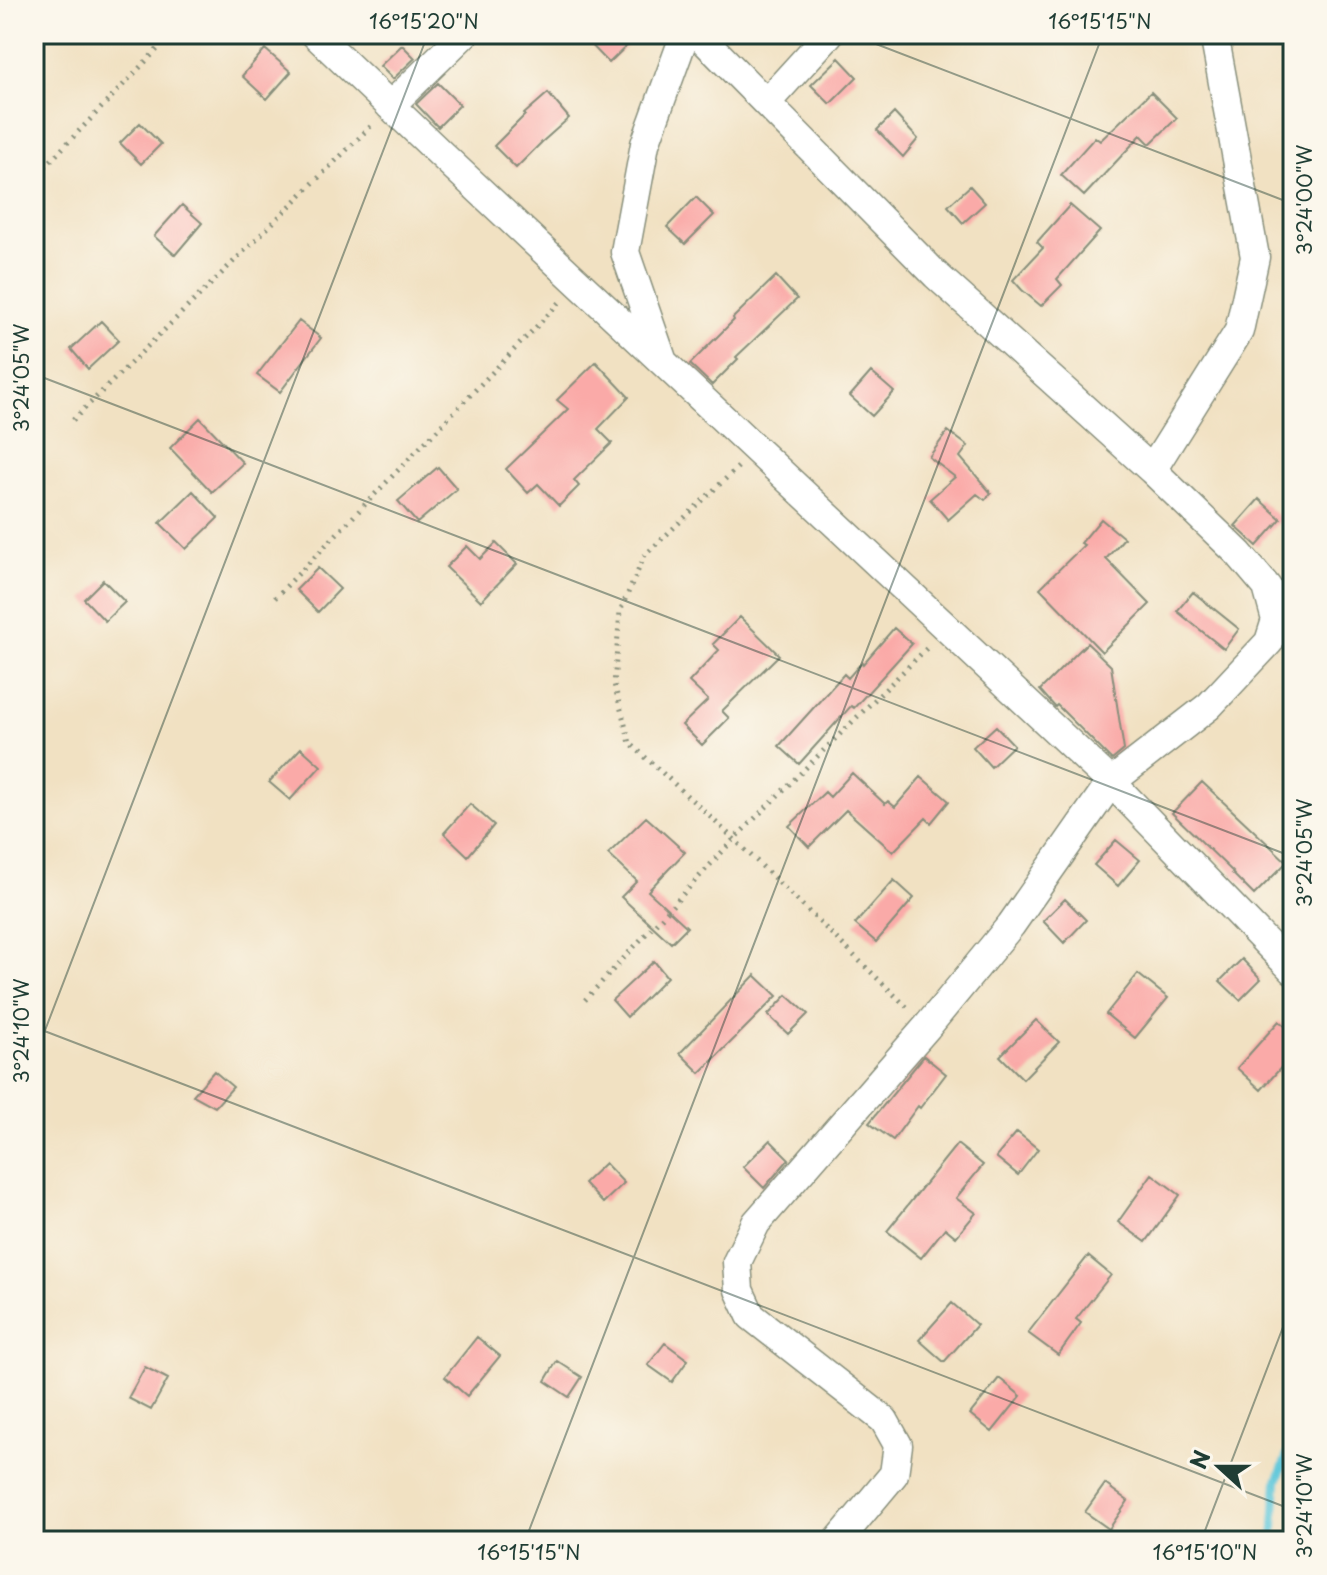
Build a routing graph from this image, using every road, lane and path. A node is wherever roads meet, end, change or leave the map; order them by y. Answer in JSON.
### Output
{"nodes":[{"id":1,"x":172,"y":34,"type":"edge"},
{"id":2,"x":315,"y":34,"type":"edge"},
{"id":3,"x":464,"y":34,"type":"edge"},
{"id":4,"x":685,"y":34,"type":"edge"},
{"id":5,"x":698,"y":34,"type":"edge"},
{"id":6,"x":829,"y":34,"type":"edge"},
{"id":7,"x":1214,"y":34,"type":"edge"},
{"id":8,"x":766,"y":103,"type":"junction"},
{"id":9,"x":390,"y":106,"type":"junction"},
{"id":10,"x":34,"y":178,"type":"edge"},
{"id":11,"x":579,"y":283,"type":"junction"},
{"id":12,"x":664,"y":363,"type":"junction"},
{"id":13,"x":73,"y":420,"type":"dead end"},
{"id":14,"x":757,"y":450,"type":"junction"},
{"id":15,"x":1152,"y":470,"type":"junction"},
{"id":16,"x":275,"y":598,"type":"dead end"},
{"id":17,"x":946,"y":628,"type":"junction"},
{"id":18,"x":1111,"y":782,"type":"junction"},
{"id":19,"x":734,"y":839,"type":"junction"},
{"id":20,"x":1293,"y":970,"type":"edge"},
{"id":21,"x":585,"y":1000,"type":"dead end"},
{"id":22,"x":927,"y":1027,"type":"junction"},
{"id":23,"x":838,"y":1541,"type":"edge"}],
"edges":[{"from":1,"to":10,"type":"path"},
{"from":2,"to":9,"type":"street"},
{"from":3,"to":9,"type":"street"},
{"from":4,"to":12,"type":"street"},
{"from":5,"to":8,"type":"street"},
{"from":6,"to":8,"type":"street"},
{"from":7,"to":15,"type":"street"},
{"from":8,"to":15,"type":"street"},
{"from":9,"to":11,"type":"street"},
{"from":9,"to":13,"type":"path"},
{"from":11,"to":12,"type":"street"},
{"from":11,"to":16,"type":"path"},
{"from":12,"to":14,"type":"street"},
{"from":14,"to":17,"type":"street"},
{"from":14,"to":19,"type":"path"},
{"from":15,"to":18,"type":"street"},
{"from":17,"to":18,"type":"street"},
{"from":17,"to":19,"type":"path"},
{"from":18,"to":20,"type":"street"},
{"from":18,"to":22,"type":"street"},
{"from":19,"to":21,"type":"path"},
{"from":19,"to":22,"type":"path"},
{"from":22,"to":23,"type":"street"}]}
